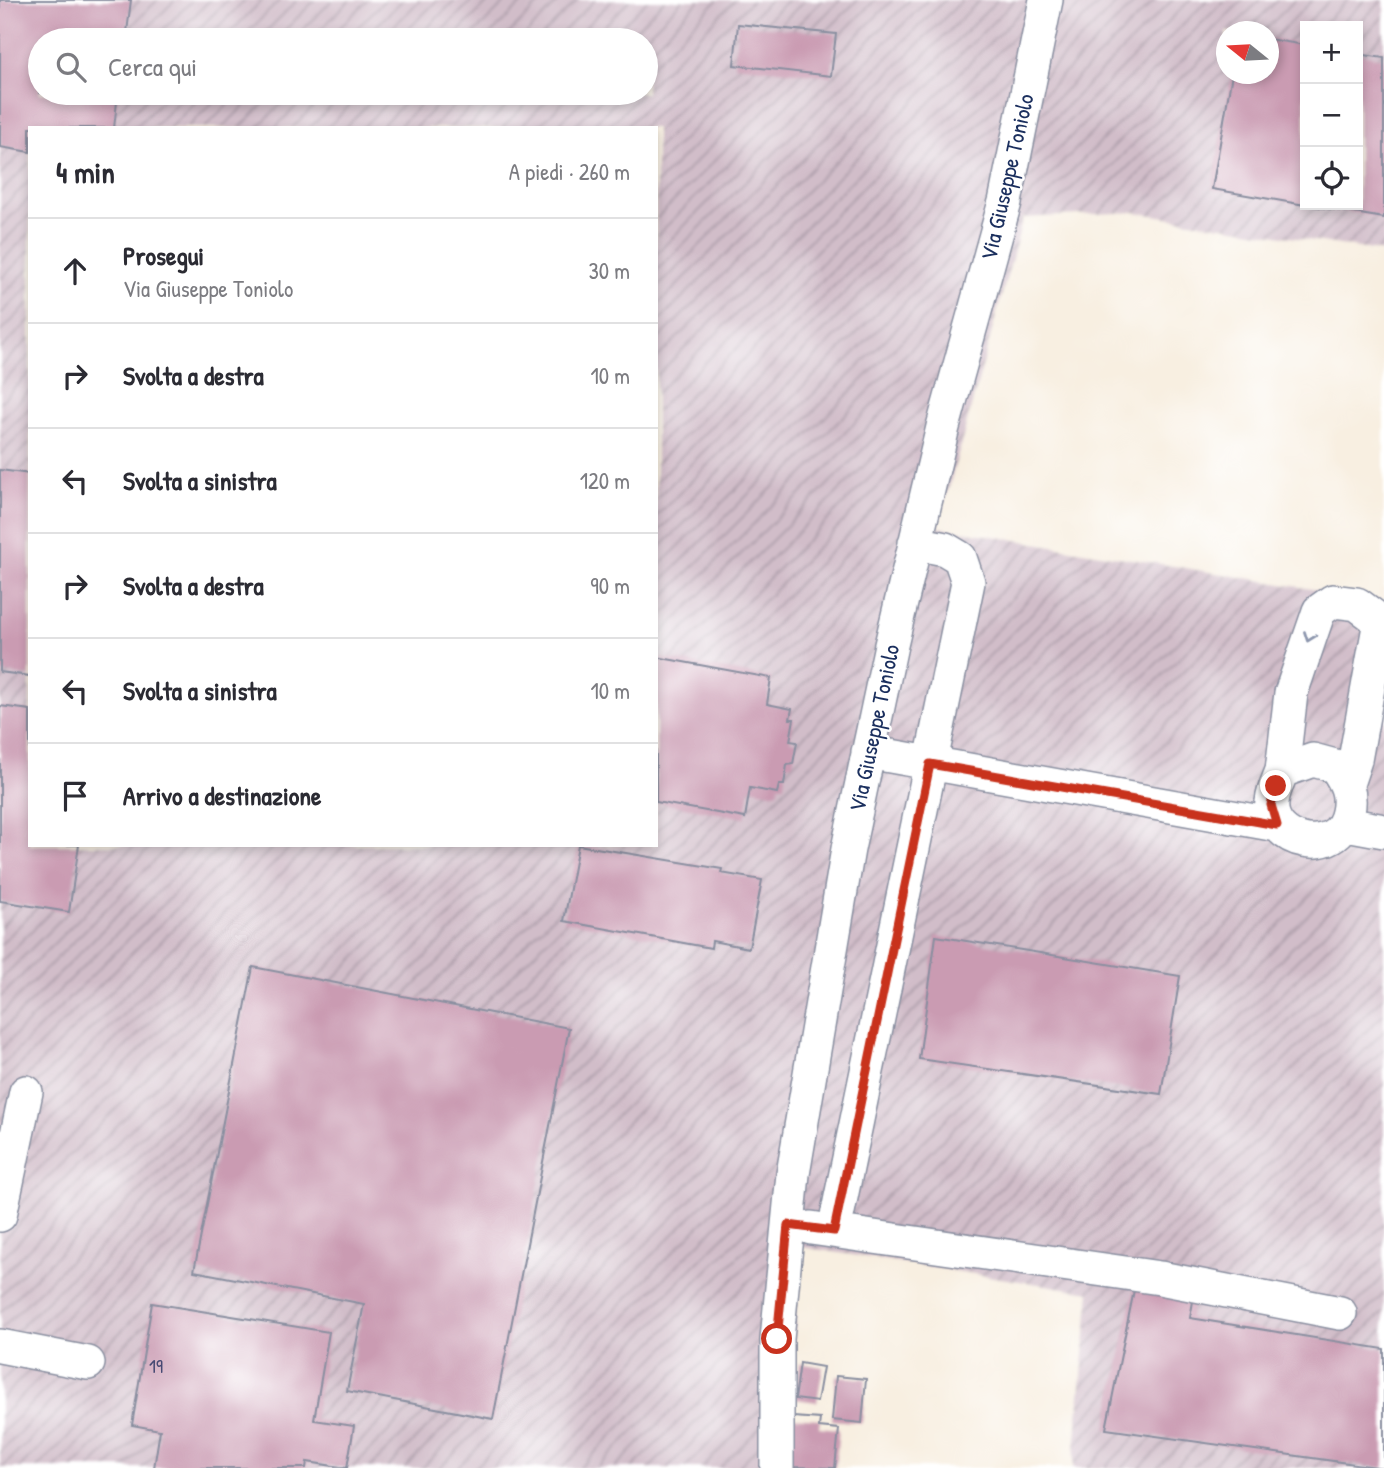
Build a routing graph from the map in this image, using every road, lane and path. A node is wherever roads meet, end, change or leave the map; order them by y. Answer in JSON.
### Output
{"nodes":[{"id":1,"x":1046,"y":0,"type":"edge"},
{"id":2,"x":915,"y":543,"type":"junction"},
{"id":3,"x":868,"y":752,"type":"junction"},
{"id":4,"x":930,"y":764,"type":"junction"},
{"id":5,"x":1282,"y":771,"type":"junction"},
{"id":6,"x":1348,"y":784,"type":"junction"},
{"id":7,"x":1346,"y":824,"type":"junction"},
{"id":8,"x":1277,"y":825,"type":"junction"},
{"id":9,"x":1384,"y":831,"type":"edge"},
{"id":10,"x":26,"y":1092,"type":"dead end"},
{"id":11,"x":0,"y":1214,"type":"edge"},
{"id":12,"x":788,"y":1225,"type":"junction"},
{"id":13,"x":834,"y":1231,"type":"junction"},
{"id":14,"x":1340,"y":1313,"type":"dead end"},
{"id":15,"x":0,"y":1346,"type":"edge"},
{"id":16,"x":88,"y":1363,"type":"dead end"},
{"id":17,"x":777,"y":1468,"type":"edge"}],
"edges":[{"from":1,"to":2,"type":"street","name":"Via Giuseppe Toniolo"},
{"from":2,"to":3,"type":"street","name":"Via Giuseppe Toniolo"},
{"from":2,"to":4,"type":"street"},
{"from":3,"to":4,"type":"street"},
{"from":3,"to":12,"type":"street","name":"Via Giuseppe Toniolo"},
{"from":4,"to":8,"type":"street"},
{"from":4,"to":13,"type":"street"},
{"from":5,"to":6,"type":"street"},
{"from":6,"to":5,"type":"street","one_way":true},
{"from":5,"to":8,"type":"street"},
{"from":6,"to":7,"type":"street"},
{"from":7,"to":8,"type":"street"},
{"from":7,"to":9,"type":"street"},
{"from":10,"to":11,"type":"street"},
{"from":12,"to":13,"type":"street"},
{"from":12,"to":17,"type":"street","name":"Via Giuseppe Toniolo"},
{"from":13,"to":14,"type":"street"},
{"from":15,"to":16,"type":"street"}]}
